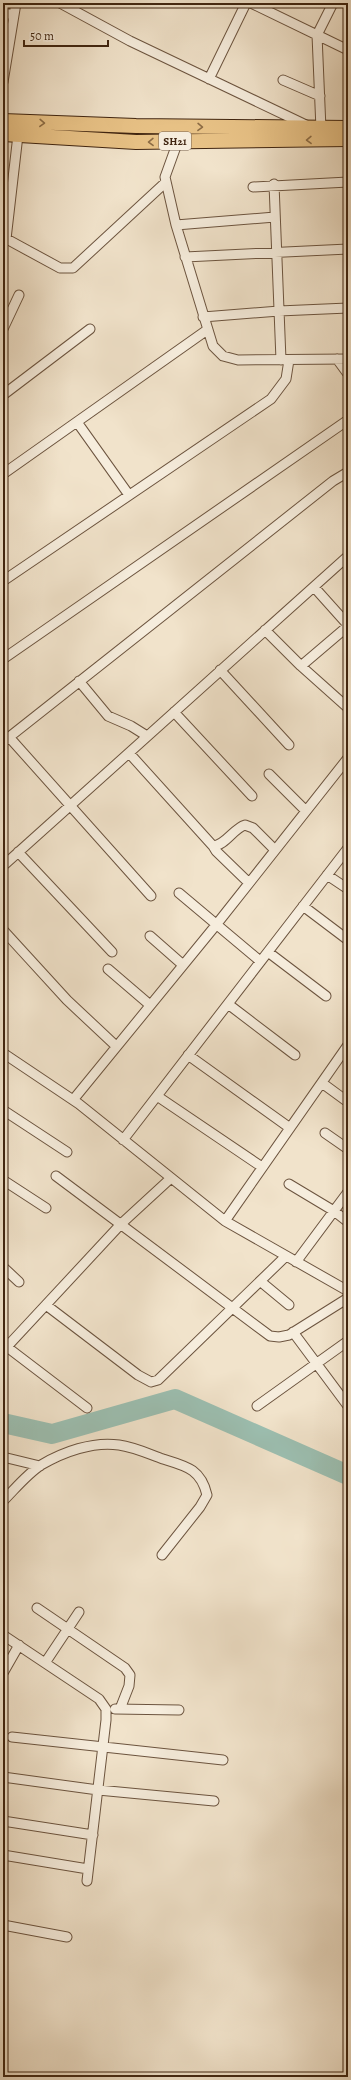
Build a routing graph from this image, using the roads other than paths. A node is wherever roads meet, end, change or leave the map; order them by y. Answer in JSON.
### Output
{"nodes":[{"id":1,"x":16,"y":3,"type":"edge"},
{"id":2,"x":60,"y":3,"type":"edge"},
{"id":3,"x":333,"y":3,"type":"edge"},
{"id":4,"x":244,"y":4,"type":"edge"},
{"id":5,"x":3,"y":13,"type":"edge"},
{"id":6,"x":14,"y":15,"type":"junction"},
{"id":7,"x":317,"y":35,"type":"junction"},
{"id":8,"x":348,"y":50,"type":"edge"},
{"id":9,"x":209,"y":79,"type":"junction"},
{"id":10,"x":283,"y":80,"type":"dead end"},
{"id":11,"x":3,"y":82,"type":"edge"},
{"id":12,"x":320,"y":96,"type":"junction"},
{"id":13,"x":3,"y":121,"type":"edge"},
{"id":14,"x":348,"y":128,"type":"edge"},
{"id":15,"x":317,"y":129,"type":"junction"},
{"id":16,"x":3,"y":134,"type":"edge"},
{"id":17,"x":260,"y":134,"type":"junction"},
{"id":18,"x":18,"y":135,"type":"junction"},
{"id":19,"x":348,"y":139,"type":"edge"},
{"id":20,"x":178,"y":141,"type":"junction"},
{"id":21,"x":166,"y":182,"type":"junction"},
{"id":22,"x":348,"y":182,"type":"edge"},
{"id":23,"x":274,"y":184,"type":"junction"},
{"id":24,"x":253,"y":187,"type":"dead end"},
{"id":25,"x":275,"y":217,"type":"junction"},
{"id":26,"x":176,"y":225,"type":"junction"},
{"id":27,"x":4,"y":238,"type":"edge"},
{"id":28,"x":348,"y":249,"type":"edge"},
{"id":29,"x":276,"y":252,"type":"junction"},
{"id":30,"x":185,"y":257,"type":"junction"},
{"id":31,"x":19,"y":295,"type":"dead end"},
{"id":32,"x":348,"y":308,"type":"edge"},
{"id":33,"x":279,"y":311,"type":"junction"},
{"id":34,"x":203,"y":317,"type":"junction"},
{"id":35,"x":3,"y":329,"type":"edge"},
{"id":36,"x":90,"y":329,"type":"dead end"},
{"id":37,"x":207,"y":330,"type":"junction"},
{"id":38,"x":337,"y":359,"type":"junction"},
{"id":39,"x":348,"y":359,"type":"edge"},
{"id":40,"x":285,"y":360,"type":"junction"},
{"id":41,"x":348,"y":374,"type":"edge"},
{"id":42,"x":3,"y":395,"type":"edge"},
{"id":43,"x":348,"y":420,"type":"edge"},
{"id":44,"x":77,"y":422,"type":"junction"},
{"id":45,"x":348,"y":472,"type":"edge"},
{"id":46,"x":3,"y":474,"type":"edge"},
{"id":47,"x":129,"y":496,"type":"junction"},
{"id":48,"x":348,"y":556,"type":"edge"},
{"id":49,"x":3,"y":581,"type":"edge"},
{"id":50,"x":314,"y":587,"type":"junction"},
{"id":51,"x":348,"y":625,"type":"edge"},
{"id":52,"x":265,"y":630,"type":"junction"},
{"id":53,"x":3,"y":659,"type":"edge"},
{"id":54,"x":301,"y":666,"type":"junction"},
{"id":55,"x":220,"y":670,"type":"junction"},
{"id":56,"x":79,"y":682,"type":"junction"},
{"id":57,"x":348,"y":708,"type":"edge"},
{"id":58,"x":174,"y":712,"type":"junction"},
{"id":59,"x":147,"y":736,"type":"junction"},
{"id":60,"x":6,"y":739,"type":"edge"},
{"id":61,"x":289,"y":745,"type":"dead end"},
{"id":62,"x":129,"y":753,"type":"junction"},
{"id":63,"x":348,"y":758,"type":"edge"},
{"id":64,"x":269,"y":774,"type":"dead end"},
{"id":65,"x":252,"y":796,"type":"dead end"},
{"id":66,"x":70,"y":806,"type":"junction"},
{"id":67,"x":306,"y":811,"type":"junction"},
{"id":68,"x":213,"y":846,"type":"junction"},
{"id":69,"x":348,"y":848,"type":"edge"},
{"id":70,"x":275,"y":850,"type":"junction"},
{"id":71,"x":18,"y":852,"type":"junction"},
{"id":72,"x":3,"y":866,"type":"edge"},
{"id":73,"x":327,"y":875,"type":"junction"},
{"id":74,"x":249,"y":882,"type":"junction"},
{"id":75,"x":348,"y":889,"type":"edge"},
{"id":76,"x":179,"y":893,"type":"dead end"},
{"id":77,"x":151,"y":896,"type":"dead end"},
{"id":78,"x":303,"y":906,"type":"junction"},
{"id":79,"x":216,"y":925,"type":"junction"},
{"id":80,"x":3,"y":930,"type":"edge"},
{"id":81,"x":150,"y":936,"type":"dead end"},
{"id":82,"x":348,"y":940,"type":"edge"},
{"id":83,"x":112,"y":952,"type":"dead end"},
{"id":84,"x":268,"y":952,"type":"junction"},
{"id":85,"x":260,"y":961,"type":"junction"},
{"id":86,"x":183,"y":965,"type":"junction"},
{"id":87,"x":108,"y":968,"type":"dead end"},
{"id":88,"x":326,"y":996,"type":"dead end"},
{"id":89,"x":228,"y":1004,"type":"junction"},
{"id":90,"x":150,"y":1005,"type":"junction"},
{"id":91,"x":348,"y":1045,"type":"edge"},
{"id":92,"x":116,"y":1046,"type":"junction"},
{"id":93,"x":3,"y":1052,"type":"edge"},
{"id":94,"x":188,"y":1055,"type":"junction"},
{"id":95,"x":295,"y":1055,"type":"dead end"},
{"id":96,"x":322,"y":1083,"type":"junction"},
{"id":97,"x":157,"y":1096,"type":"junction"},
{"id":98,"x":72,"y":1100,"type":"junction"},
{"id":99,"x":348,"y":1102,"type":"edge"},
{"id":100,"x":3,"y":1110,"type":"edge"},
{"id":101,"x":290,"y":1128,"type":"junction"},
{"id":102,"x":325,"y":1133,"type":"dead end"},
{"id":103,"x":123,"y":1140,"type":"junction"},
{"id":104,"x":348,"y":1149,"type":"edge"},
{"id":105,"x":66,"y":1152,"type":"dead end"},
{"id":106,"x":262,"y":1168,"type":"junction"},
{"id":107,"x":56,"y":1176,"type":"dead end"},
{"id":108,"x":171,"y":1178,"type":"junction"},
{"id":109,"x":3,"y":1180,"type":"edge"},
{"id":110,"x":288,"y":1184,"type":"dead end"},
{"id":111,"x":348,"y":1192,"type":"edge"},
{"id":112,"x":46,"y":1208,"type":"dead end"},
{"id":113,"x":334,"y":1211,"type":"junction"},
{"id":114,"x":225,"y":1221,"type":"junction"},
{"id":115,"x":348,"y":1222,"type":"edge"},
{"id":116,"x":121,"y":1224,"type":"junction"},
{"id":117,"x":285,"y":1257,"type":"junction"},
{"id":118,"x":296,"y":1262,"type":"junction"},
{"id":119,"x":3,"y":1267,"type":"edge"},
{"id":120,"x":260,"y":1281,"type":"junction"},
{"id":121,"x":19,"y":1282,"type":"dead end"},
{"id":122,"x":347,"y":1291,"type":"edge"},
{"id":123,"x":46,"y":1305,"type":"junction"},
{"id":124,"x":289,"y":1305,"type":"dead end"},
{"id":125,"x":232,"y":1308,"type":"junction"},
{"id":126,"x":293,"y":1332,"type":"junction"},
{"id":127,"x":348,"y":1341,"type":"edge"},
{"id":128,"x":5,"y":1349,"type":"edge"},
{"id":129,"x":317,"y":1363,"type":"junction"},
{"id":130,"x":257,"y":1406,"type":"dead end"},
{"id":131,"x":348,"y":1406,"type":"edge"},
{"id":132,"x":87,"y":1408,"type":"dead end"},
{"id":133,"x":3,"y":1457,"type":"edge"},
{"id":134,"x":40,"y":1466,"type":"junction"},
{"id":135,"x":3,"y":1501,"type":"edge"},
{"id":136,"x":162,"y":1555,"type":"dead end"},
{"id":137,"x":37,"y":1608,"type":"dead end"},
{"id":138,"x":79,"y":1612,"type":"dead end"},
{"id":139,"x":68,"y":1629,"type":"junction"},
{"id":140,"x":3,"y":1635,"type":"edge"},
{"id":141,"x":19,"y":1645,"type":"junction"},
{"id":142,"x":45,"y":1663,"type":"junction"},
{"id":143,"x":3,"y":1673,"type":"edge"},
{"id":144,"x":106,"y":1709,"type":"junction"},
{"id":145,"x":120,"y":1709,"type":"junction"},
{"id":146,"x":179,"y":1710,"type":"dead end"},
{"id":147,"x":12,"y":1737,"type":"dead end"},
{"id":148,"x":103,"y":1746,"type":"junction"},
{"id":149,"x":223,"y":1760,"type":"dead end"},
{"id":150,"x":3,"y":1777,"type":"edge"},
{"id":151,"x":98,"y":1790,"type":"junction"},
{"id":152,"x":214,"y":1801,"type":"dead end"},
{"id":153,"x":3,"y":1821,"type":"edge"},
{"id":154,"x":93,"y":1835,"type":"junction"},
{"id":155,"x":3,"y":1855,"type":"edge"},
{"id":156,"x":88,"y":1869,"type":"junction"},
{"id":157,"x":87,"y":1881,"type":"dead end"},
{"id":158,"x":3,"y":1925,"type":"edge"},
{"id":159,"x":67,"y":1937,"type":"dead end"}],
"edges":[{"from":1,"to":6,"type":"street"},
{"from":2,"to":9,"type":"street"},
{"from":3,"to":7,"type":"street"},
{"from":4,"to":7,"type":"street"},
{"from":4,"to":9,"type":"street"},
{"from":5,"to":6,"type":"street"},
{"from":6,"to":11,"type":"street"},
{"from":7,"to":8,"type":"street"},
{"from":7,"to":12,"type":"street"},
{"from":9,"to":15,"type":"street"},
{"from":10,"to":12,"type":"street"},
{"from":12,"to":15,"type":"street"},
{"from":13,"to":17,"type":"main road","number":"SH21","one_way":true},
{"from":14,"to":15,"type":"main road","number":"SH21"},
{"from":15,"to":17,"type":"main road","number":"SH21"},
{"from":16,"to":18,"type":"main road","number":"SH21"},
{"from":19,"to":17,"type":"main road","number":"SH21","one_way":true},
{"from":17,"to":20,"type":"main road","number":"SH21"},
{"from":20,"to":18,"type":"main road","number":"SH21","one_way":true},
{"from":18,"to":27,"type":"street"},
{"from":20,"to":21,"type":"street"},
{"from":21,"to":26,"type":"street"},
{"from":21,"to":27,"type":"street"},
{"from":22,"to":23,"type":"street"},
{"from":23,"to":24,"type":"street"},
{"from":23,"to":25,"type":"street"},
{"from":25,"to":26,"type":"street"},
{"from":25,"to":29,"type":"street"},
{"from":26,"to":30,"type":"street"},
{"from":28,"to":29,"type":"street"},
{"from":29,"to":30,"type":"street"},
{"from":29,"to":33,"type":"street"},
{"from":30,"to":34,"type":"street"},
{"from":31,"to":35,"type":"street"},
{"from":32,"to":33,"type":"street"},
{"from":33,"to":34,"type":"street"},
{"from":33,"to":40,"type":"street"},
{"from":34,"to":37,"type":"street"},
{"from":36,"to":42,"type":"street"},
{"from":37,"to":40,"type":"street"},
{"from":37,"to":44,"type":"street"},
{"from":38,"to":39,"type":"street"},
{"from":38,"to":40,"type":"street"},
{"from":38,"to":41,"type":"street"},
{"from":40,"to":47,"type":"street"},
{"from":43,"to":53,"type":"street"},
{"from":44,"to":46,"type":"street"},
{"from":44,"to":47,"type":"street"},
{"from":45,"to":56,"type":"street"},
{"from":47,"to":49,"type":"street"},
{"from":48,"to":50,"type":"street"},
{"from":50,"to":51,"type":"street"},
{"from":50,"to":52,"type":"street"},
{"from":51,"to":54,"type":"street"},
{"from":52,"to":54,"type":"street"},
{"from":52,"to":55,"type":"street"},
{"from":54,"to":57,"type":"street"},
{"from":55,"to":58,"type":"street"},
{"from":55,"to":61,"type":"street"},
{"from":56,"to":59,"type":"street"},
{"from":56,"to":60,"type":"street"},
{"from":58,"to":59,"type":"street"},
{"from":58,"to":65,"type":"street"},
{"from":59,"to":62,"type":"street"},
{"from":60,"to":66,"type":"street"},
{"from":62,"to":66,"type":"street"},
{"from":62,"to":68,"type":"street"},
{"from":63,"to":67,"type":"street"},
{"from":64,"to":67,"type":"street"},
{"from":66,"to":71,"type":"street"},
{"from":66,"to":77,"type":"street"},
{"from":67,"to":70,"type":"street"},
{"from":68,"to":70,"type":"street"},
{"from":68,"to":74,"type":"street"},
{"from":69,"to":73,"type":"street"},
{"from":70,"to":74,"type":"street"},
{"from":71,"to":72,"type":"street"},
{"from":71,"to":83,"type":"street"},
{"from":73,"to":75,"type":"street"},
{"from":73,"to":78,"type":"street"},
{"from":74,"to":79,"type":"street"},
{"from":76,"to":79,"type":"street"},
{"from":78,"to":82,"type":"street"},
{"from":78,"to":84,"type":"street"},
{"from":79,"to":85,"type":"street"},
{"from":79,"to":86,"type":"street"},
{"from":80,"to":92,"type":"street"},
{"from":81,"to":86,"type":"street"},
{"from":84,"to":85,"type":"street"},
{"from":84,"to":88,"type":"street"},
{"from":85,"to":89,"type":"street"},
{"from":86,"to":90,"type":"street"},
{"from":87,"to":90,"type":"street"},
{"from":89,"to":94,"type":"street"},
{"from":89,"to":95,"type":"street"},
{"from":90,"to":92,"type":"street"},
{"from":91,"to":96,"type":"street"},
{"from":92,"to":98,"type":"street"},
{"from":93,"to":98,"type":"street"},
{"from":94,"to":97,"type":"street"},
{"from":94,"to":101,"type":"street"},
{"from":96,"to":99,"type":"street"},
{"from":96,"to":101,"type":"street"},
{"from":97,"to":103,"type":"street"},
{"from":97,"to":106,"type":"street"},
{"from":98,"to":103,"type":"street"},
{"from":100,"to":105,"type":"street"},
{"from":101,"to":106,"type":"street"},
{"from":102,"to":104,"type":"street"},
{"from":103,"to":108,"type":"street"},
{"from":106,"to":114,"type":"street"},
{"from":107,"to":116,"type":"street"},
{"from":108,"to":114,"type":"street"},
{"from":108,"to":116,"type":"street"},
{"from":109,"to":112,"type":"street"},
{"from":110,"to":113,"type":"street"},
{"from":111,"to":113,"type":"street"},
{"from":113,"to":115,"type":"street"},
{"from":113,"to":118,"type":"street"},
{"from":114,"to":117,"type":"street"},
{"from":116,"to":123,"type":"street"},
{"from":116,"to":125,"type":"street"},
{"from":117,"to":118,"type":"street"},
{"from":117,"to":120,"type":"street"},
{"from":118,"to":122,"type":"street"},
{"from":119,"to":121,"type":"street"},
{"from":120,"to":124,"type":"street"},
{"from":120,"to":125,"type":"street"},
{"from":122,"to":126,"type":"street"},
{"from":123,"to":125,"type":"street"},
{"from":123,"to":128,"type":"street"},
{"from":125,"to":126,"type":"street"},
{"from":126,"to":129,"type":"street"},
{"from":127,"to":129,"type":"street"},
{"from":128,"to":132,"type":"street"},
{"from":129,"to":130,"type":"street"},
{"from":129,"to":131,"type":"street"},
{"from":133,"to":134,"type":"street"},
{"from":134,"to":135,"type":"street"},
{"from":134,"to":136,"type":"street"},
{"from":137,"to":139,"type":"street"},
{"from":138,"to":139,"type":"street"},
{"from":139,"to":142,"type":"street"},
{"from":139,"to":145,"type":"street"},
{"from":140,"to":141,"type":"street"},
{"from":141,"to":142,"type":"street"},
{"from":141,"to":143,"type":"street"},
{"from":142,"to":144,"type":"street"},
{"from":144,"to":145,"type":"street"},
{"from":144,"to":148,"type":"street"},
{"from":145,"to":146,"type":"street"},
{"from":147,"to":148,"type":"street"},
{"from":148,"to":149,"type":"street"},
{"from":148,"to":151,"type":"street"},
{"from":150,"to":151,"type":"street"},
{"from":151,"to":152,"type":"street"},
{"from":151,"to":154,"type":"street"},
{"from":153,"to":154,"type":"street"},
{"from":154,"to":156,"type":"street"},
{"from":155,"to":156,"type":"street"},
{"from":156,"to":157,"type":"street"},
{"from":158,"to":159,"type":"street"}]}
